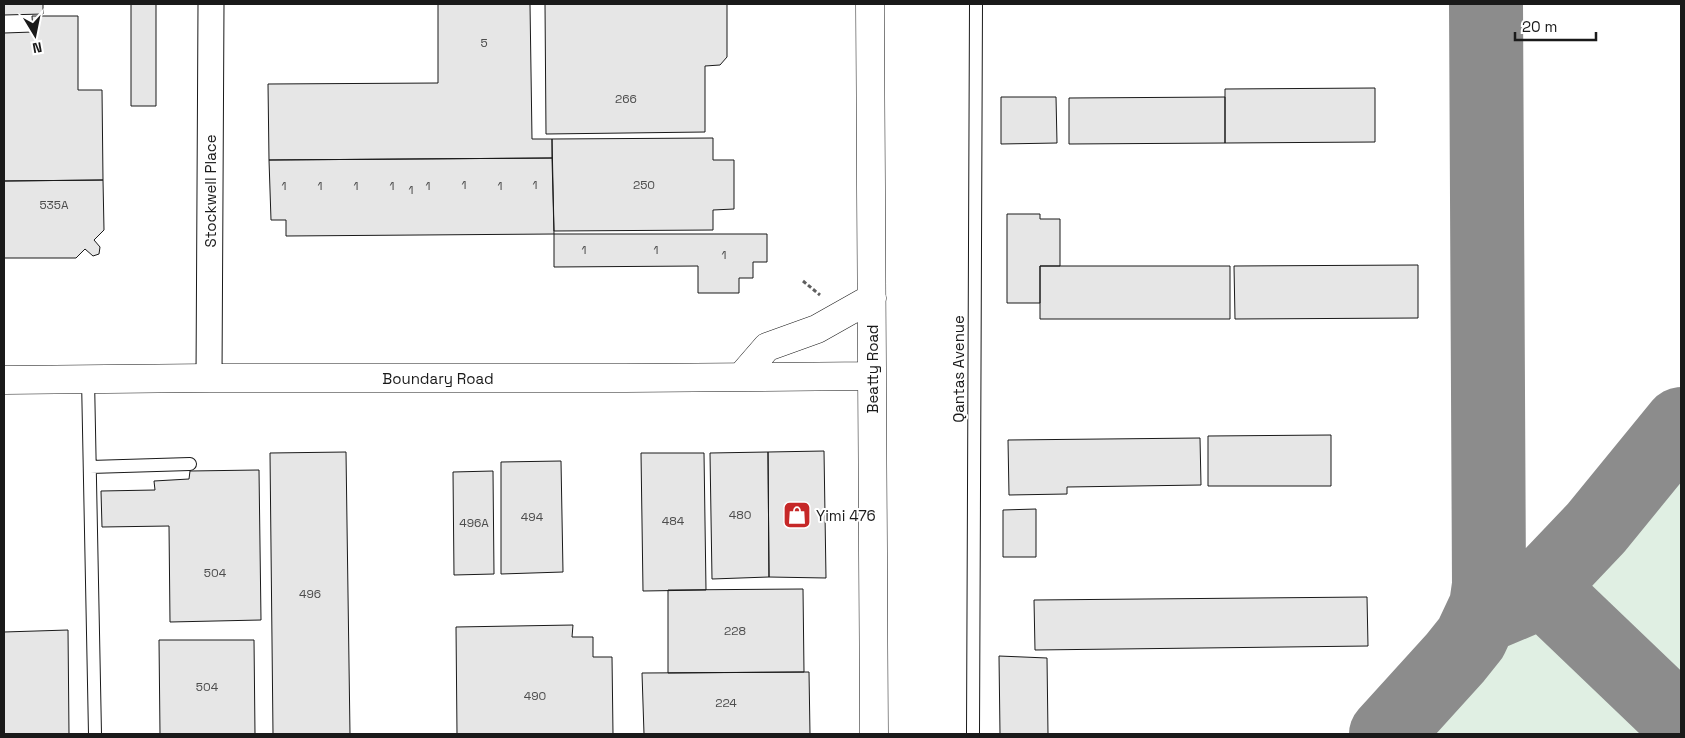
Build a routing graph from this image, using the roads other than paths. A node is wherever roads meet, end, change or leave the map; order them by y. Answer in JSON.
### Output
{"nodes":[{"id":1,"x":211,"y":4,"type":"edge"},
{"id":2,"x":870,"y":4,"type":"edge"},
{"id":3,"x":976,"y":4,"type":"edge"},
{"id":4,"x":872,"y":298,"type":"junction"},
{"id":5,"x":872,"y":376,"type":"junction"},
{"id":6,"x":741,"y":377,"type":"junction"},
{"id":7,"x":209,"y":378,"type":"junction"},
{"id":8,"x":88,"y":379,"type":"junction"},
{"id":9,"x":4,"y":380,"type":"edge"},
{"id":10,"x":190,"y":464,"type":"dead end"},
{"id":11,"x":90,"y":467,"type":"junction"},
{"id":12,"x":95,"y":734,"type":"edge"},
{"id":13,"x":874,"y":734,"type":"edge"},
{"id":14,"x":972,"y":734,"type":"edge"}],
"edges":[{"from":1,"to":7,"type":"street","name":"Stockwell Place"},
{"from":2,"to":4,"type":"main road","name":"Beatty Road"},
{"from":3,"to":14,"type":"lane","name":"Qantas Avenue"},
{"from":4,"to":5,"type":"main road","name":"Beatty Road"},
{"from":4,"to":6,"type":"main road"},
{"from":5,"to":6,"type":"main road","name":"Boundary Road"},
{"from":5,"to":13,"type":"main road","name":"Beatty Road"},
{"from":6,"to":7,"type":"main road","name":"Boundary Road"},
{"from":7,"to":8,"type":"main road","name":"Boundary Road"},
{"from":8,"to":9,"type":"main road","name":"Boundary Road"},
{"from":8,"to":11,"type":"lane"},
{"from":10,"to":11,"type":"lane"},
{"from":11,"to":12,"type":"lane"}]}
